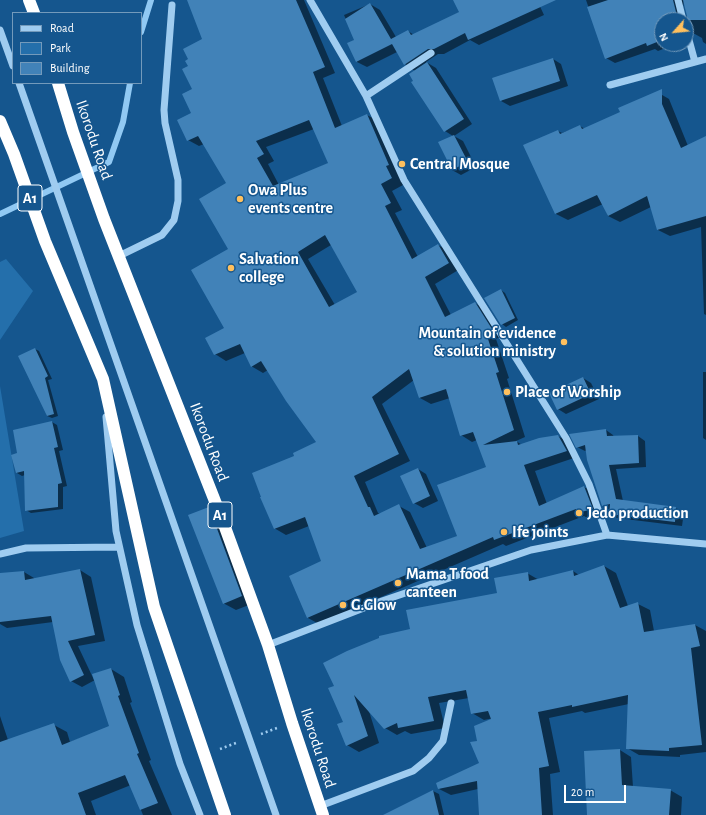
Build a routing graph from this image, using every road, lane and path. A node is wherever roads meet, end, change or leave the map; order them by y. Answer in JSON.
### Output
{"nodes":[{"id":1,"x":29,"y":0,"type":"edge"},
{"id":2,"x":310,"y":0,"type":"edge"},
{"id":3,"x":678,"y":0,"type":"edge"},
{"id":4,"x":172,"y":6,"type":"dead end"},
{"id":5,"x":34,"y":12,"type":"edge"},
{"id":6,"x":682,"y":12,"type":"edge"},
{"id":7,"x":0,"y":30,"type":"edge"},
{"id":8,"x":692,"y":52,"type":"edge"},
{"id":9,"x":431,"y":53,"type":"dead end"},
{"id":10,"x":706,"y":59,"type":"edge"},
{"id":11,"x":695,"y":62,"type":"junction"},
{"id":12,"x":12,"y":63,"type":"edge"},
{"id":13,"x":19,"y":84,"type":"edge"},
{"id":14,"x":58,"y":84,"type":"edge"},
{"id":15,"x":610,"y":85,"type":"dead end"},
{"id":16,"x":366,"y":96,"type":"junction"},
{"id":17,"x":1,"y":129,"type":"edge"},
{"id":18,"x":119,"y":256,"type":"junction"},
{"id":19,"x":103,"y":379,"type":"junction"},
{"id":20,"x":607,"y":535,"type":"junction"},
{"id":21,"x":706,"y":544,"type":"edge"},
{"id":22,"x":119,"y":547,"type":"junction"},
{"id":23,"x":0,"y":554,"type":"edge"},
{"id":24,"x":268,"y":645,"type":"junction"},
{"id":25,"x":451,"y":703,"type":"dead end"},
{"id":26,"x":322,"y":810,"type":"edge"},
{"id":27,"x":200,"y":815,"type":"edge"},
{"id":28,"x":225,"y":815,"type":"edge"},
{"id":29,"x":276,"y":815,"type":"edge"}],
"edges":[{"from":1,"to":5,"type":"highway"},
{"from":2,"to":16,"type":"street"},
{"from":3,"to":6,"type":"street"},
{"from":4,"to":18,"type":"street"},
{"from":7,"to":12,"type":"street"},
{"from":8,"to":11,"type":"street"},
{"from":9,"to":16,"type":"street"},
{"from":10,"to":11,"type":"street"},
{"from":11,"to":15,"type":"street"},
{"from":13,"to":29,"type":"street"},
{"from":14,"to":18,"type":"highway","name":"Ikorodu Road","number":"A1"},
{"from":16,"to":20,"type":"street"},
{"from":17,"to":19,"type":"highway","number":"A1"},
{"from":18,"to":24,"type":"highway","name":"Ikorodu Road","number":"A1"},
{"from":19,"to":22,"type":"street"},
{"from":19,"to":28,"type":"highway","number":"A1"},
{"from":20,"to":21,"type":"street"},
{"from":20,"to":24,"type":"street"},
{"from":22,"to":23,"type":"street"},
{"from":22,"to":27,"type":"street"},
{"from":24,"to":26,"type":"highway","name":"Ikorodu Road","number":"A1"},
{"from":25,"to":26,"type":"street"}]}
